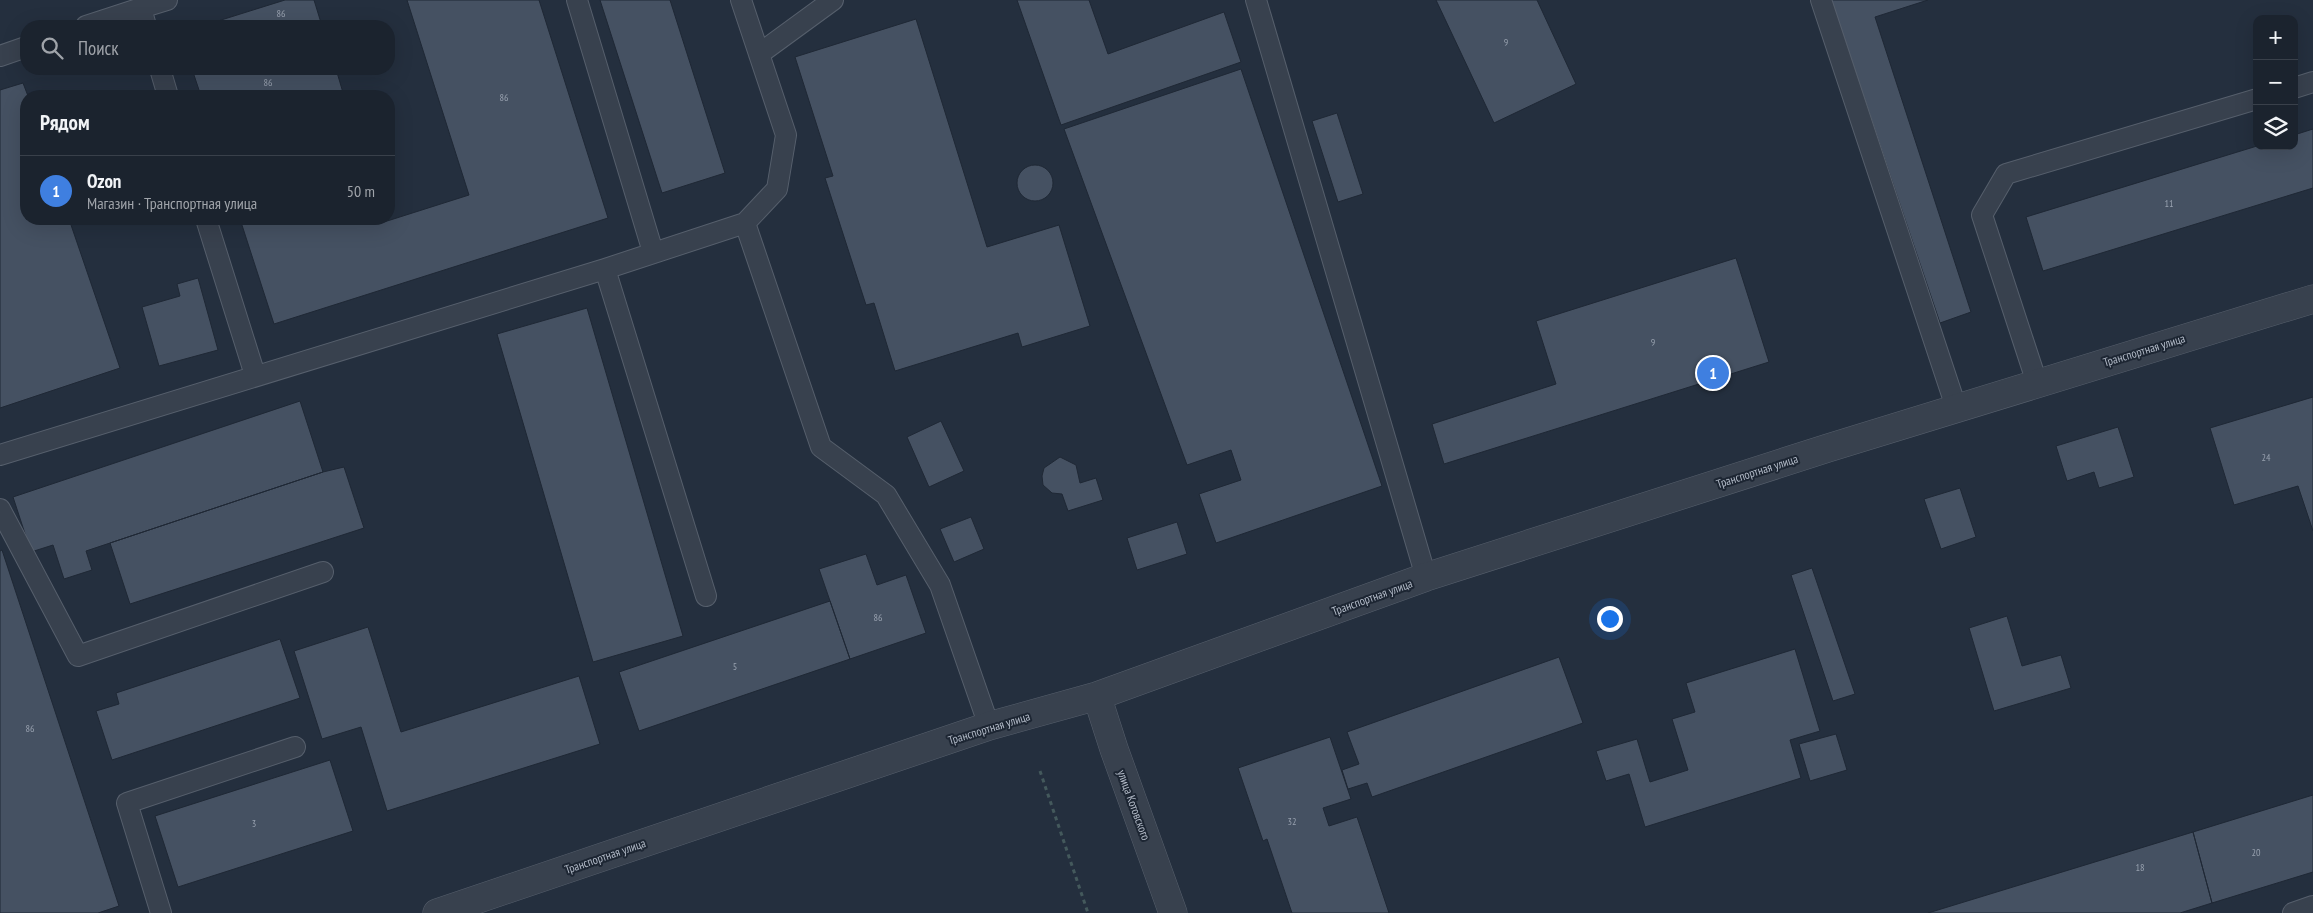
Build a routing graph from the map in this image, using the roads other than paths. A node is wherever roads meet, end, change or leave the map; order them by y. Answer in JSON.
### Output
{"nodes":[{"id":1,"x":167,"y":0,"type":"edge"},
{"id":2,"x":577,"y":0,"type":"edge"},
{"id":3,"x":741,"y":0,"type":"edge"},
{"id":4,"x":833,"y":0,"type":"edge"},
{"id":5,"x":1256,"y":0,"type":"edge"},
{"id":6,"x":1821,"y":0,"type":"edge"},
{"id":7,"x":143,"y":17,"type":"edge"},
{"id":8,"x":124,"y":20,"type":"edge"},
{"id":9,"x":20,"y":49,"type":"edge"},
{"id":10,"x":759,"y":54,"type":"junction"},
{"id":11,"x":0,"y":56,"type":"edge"},
{"id":12,"x":162,"y":75,"type":"edge"},
{"id":13,"x":2313,"y":82,"type":"edge"},
{"id":14,"x":2298,"y":87,"type":"edge"},
{"id":15,"x":166,"y":90,"type":"edge"},
{"id":16,"x":2253,"y":100,"type":"edge"},
{"id":17,"x":745,"y":223,"type":"junction"},
{"id":18,"x":208,"y":225,"type":"edge"},
{"id":19,"x":653,"y":252,"type":"junction"},
{"id":20,"x":605,"y":269,"type":"junction"},
{"id":21,"x":2313,"y":299,"type":"edge"},
{"id":22,"x":255,"y":375,"type":"junction"},
{"id":23,"x":2037,"y":383,"type":"junction"},
{"id":24,"x":1957,"y":410,"type":"junction"},
{"id":25,"x":0,"y":455,"type":"edge"},
{"id":26,"x":0,"y":509,"type":"edge"},
{"id":27,"x":323,"y":572,"type":"dead end"},
{"id":28,"x":1426,"y":578,"type":"junction"},
{"id":29,"x":706,"y":596,"type":"dead end"},
{"id":30,"x":1097,"y":696,"type":"junction"},
{"id":31,"x":989,"y":726,"type":"junction"},
{"id":32,"x":295,"y":747,"type":"dead end"},
{"id":33,"x":2313,"y":906,"type":"edge"},
{"id":34,"x":161,"y":913,"type":"edge"},
{"id":35,"x":438,"y":913,"type":"edge"},
{"id":36,"x":1174,"y":913,"type":"edge"},
{"id":37,"x":2293,"y":913,"type":"edge"}],
"edges":[{"from":1,"to":7,"type":"lane"},
{"from":2,"to":19,"type":"lane"},
{"from":3,"to":10,"type":"lane"},
{"from":4,"to":10,"type":"lane"},
{"from":5,"to":28,"type":"lane"},
{"from":6,"to":24,"type":"lane"},
{"from":7,"to":8,"type":"lane"},
{"from":9,"to":11,"type":"lane"},
{"from":10,"to":17,"type":"lane"},
{"from":12,"to":15,"type":"lane"},
{"from":13,"to":14,"type":"lane"},
{"from":16,"to":23,"type":"lane"},
{"from":17,"to":19,"type":"lane"},
{"from":17,"to":31,"type":"lane"},
{"from":18,"to":22,"type":"lane"},
{"from":19,"to":20,"type":"lane"},
{"from":20,"to":22,"type":"lane"},
{"from":20,"to":29,"type":"lane"},
{"from":21,"to":23,"type":"street","name":"Транспортная улица"},
{"from":22,"to":25,"type":"lane"},
{"from":23,"to":24,"type":"street","name":"Транспортная улица"},
{"from":24,"to":28,"type":"street","name":"Транспортная улица"},
{"from":26,"to":27,"type":"lane"},
{"from":28,"to":30,"type":"street","name":"Транспортная улица"},
{"from":30,"to":31,"type":"street","name":"Транспортная улица"},
{"from":30,"to":36,"type":"street","name":"улица Котовского"},
{"from":31,"to":35,"type":"street","name":"Транспортная улица"},
{"from":32,"to":34,"type":"lane"},
{"from":33,"to":37,"type":"lane"}]}
